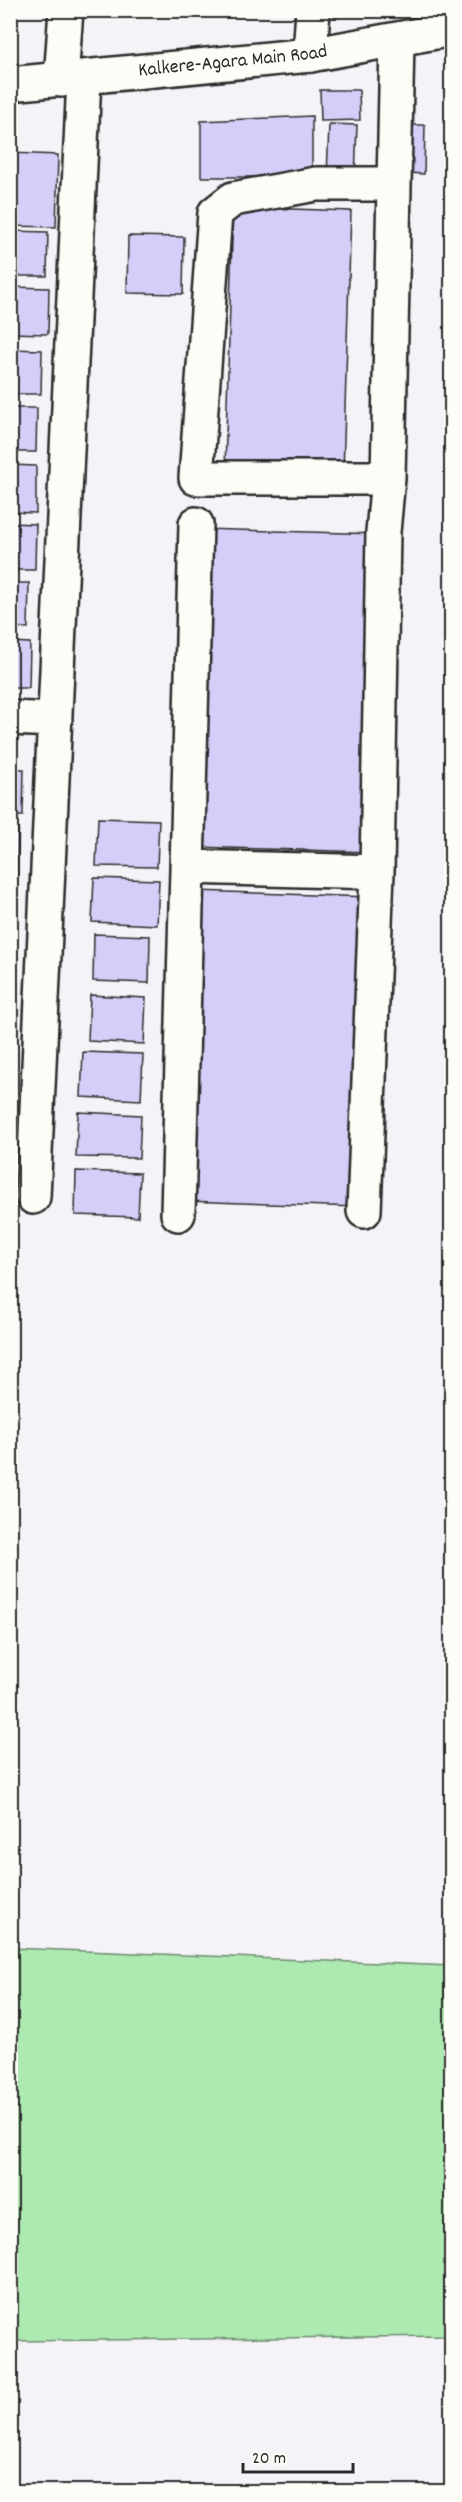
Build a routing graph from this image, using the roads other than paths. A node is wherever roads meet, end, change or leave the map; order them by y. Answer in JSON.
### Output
{"nodes":[{"id":1,"x":66,"y":10,"type":"edge"},
{"id":2,"x":314,"y":10,"type":"edge"},
{"id":3,"x":452,"y":29,"type":"edge"},
{"id":4,"x":398,"y":40,"type":"junction"},
{"id":5,"x":310,"y":55,"type":"junction"},
{"id":6,"x":73,"y":79,"type":"junction"},
{"id":7,"x":10,"y":84,"type":"edge"},
{"id":8,"x":393,"y":184,"type":"junction"},
{"id":9,"x":388,"y":478,"type":"junction"},
{"id":10,"x":196,"y":524,"type":"dead end"},
{"id":11,"x":10,"y":718,"type":"edge"},
{"id":12,"x":55,"y":720,"type":"junction"},
{"id":13,"x":187,"y":867,"type":"junction"},
{"id":14,"x":377,"y":872,"type":"junction"},
{"id":15,"x":33,"y":1197,"type":"dead end"},
{"id":16,"x":364,"y":1211,"type":"dead end"},
{"id":17,"x":178,"y":1214,"type":"dead end"}],
"edges":[{"from":1,"to":6,"type":"street"},
{"from":2,"to":5,"type":"street"},
{"from":3,"to":4,"type":"street","name":"Kalkere-Agara Main Road"},
{"from":4,"to":5,"type":"street","name":"Kalkere-Agara Main Road"},
{"from":4,"to":8,"type":"street"},
{"from":5,"to":6,"type":"street","name":"Kalkere-Agara Main Road"},
{"from":6,"to":7,"type":"street","name":"Kalkere-Agara Main Road"},
{"from":6,"to":12,"type":"street"},
{"from":8,"to":9,"type":"street"},
{"from":8,"to":9,"type":"street"},
{"from":9,"to":14,"type":"street"},
{"from":10,"to":13,"type":"street"},
{"from":11,"to":12,"type":"street"},
{"from":12,"to":15,"type":"street"},
{"from":13,"to":14,"type":"street"},
{"from":13,"to":17,"type":"street"},
{"from":14,"to":16,"type":"street"}]}
